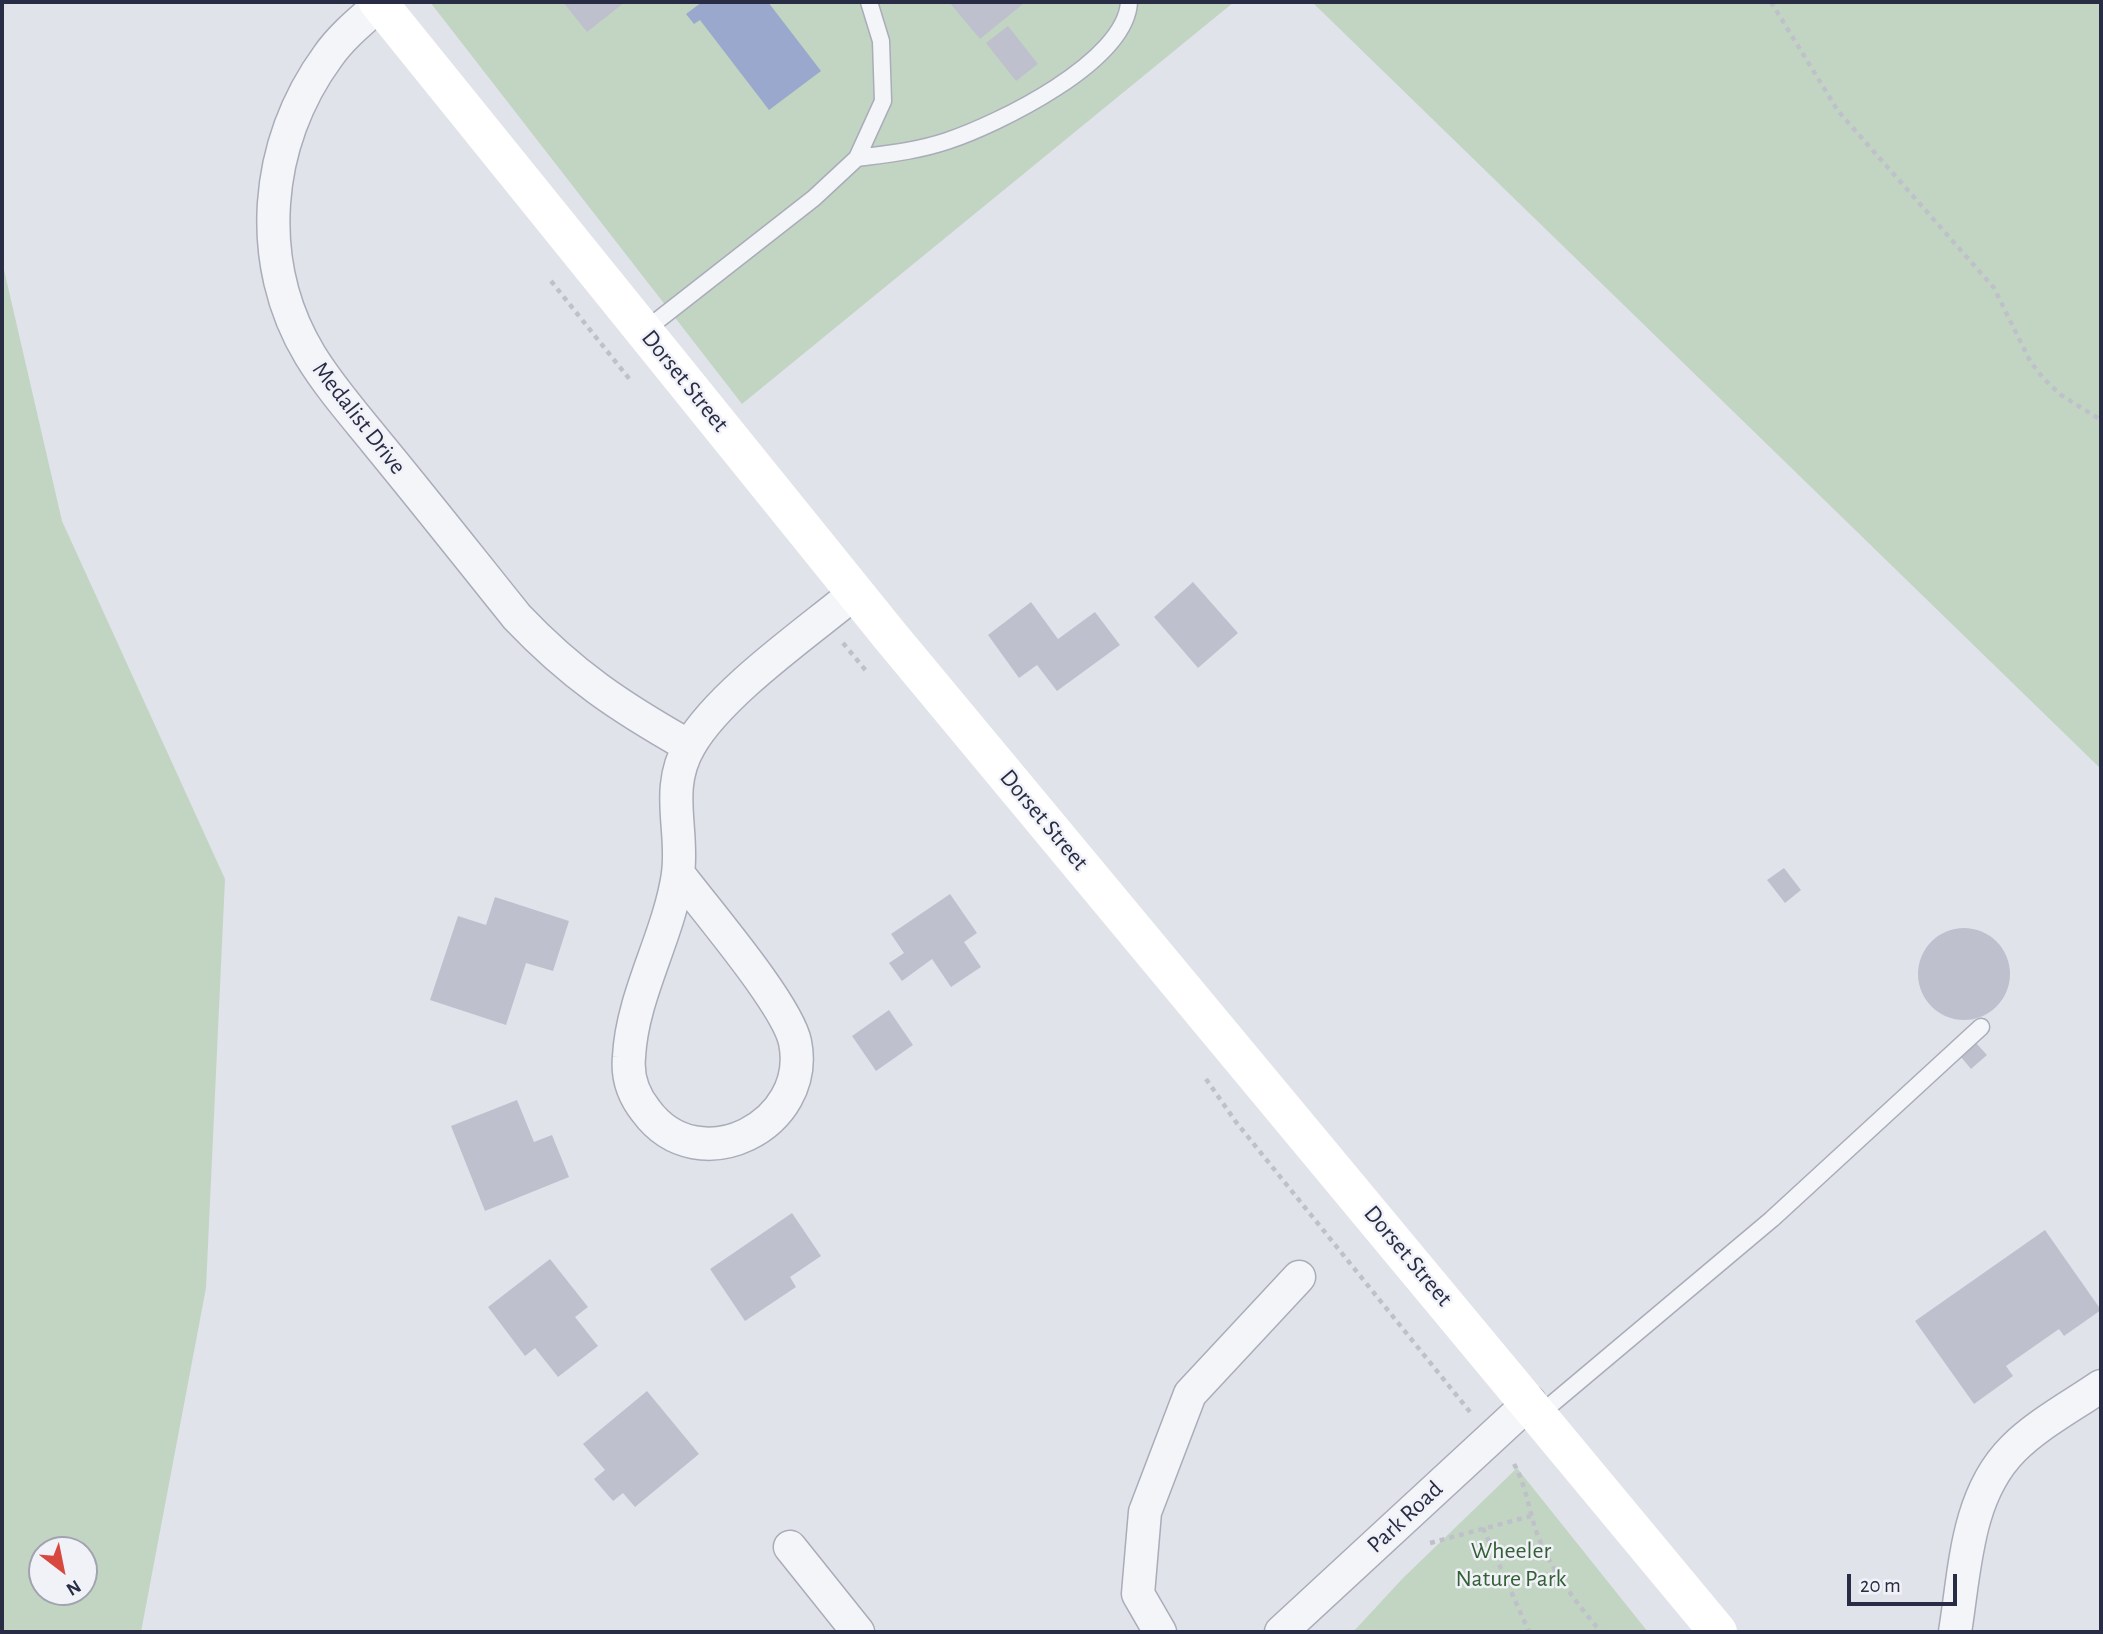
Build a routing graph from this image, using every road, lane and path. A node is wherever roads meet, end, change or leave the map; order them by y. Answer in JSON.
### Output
{"nodes":[{"id":1,"x":869,"y":2,"type":"edge"},
{"id":2,"x":1129,"y":2,"type":"edge"},
{"id":3,"x":1771,"y":2,"type":"edge"},
{"id":4,"x":379,"y":3,"type":"edge"},
{"id":5,"x":857,"y":158,"type":"junction"},
{"id":6,"x":542,"y":270,"type":"dead end"},
{"id":7,"x":644,"y":331,"type":"junction"},
{"id":8,"x":637,"y":388,"type":"dead end"},
{"id":9,"x":2101,"y":420,"type":"edge"},
{"id":10,"x":856,"y":592,"type":"junction"},
{"id":11,"x":826,"y":617,"type":"junction"},
{"id":12,"x":875,"y":681,"type":"dead end"},
{"id":13,"x":689,"y":746,"type":"junction"},
{"id":14,"x":678,"y":873,"type":"junction"},
{"id":15,"x":1981,"y":1027,"type":"dead end"},
{"id":16,"x":1201,"y":1072,"type":"dead end"},
{"id":17,"x":1299,"y":1277,"type":"dead end"},
{"id":18,"x":2101,"y":1386,"type":"edge"},
{"id":19,"x":1535,"y":1408,"type":"junction"},
{"id":20,"x":1492,"y":1438,"type":"junction"},
{"id":21,"x":1531,"y":1516,"type":"junction"},
{"id":22,"x":1483,"y":1528,"type":"junction"},
{"id":23,"x":790,"y":1547,"type":"dead end"},
{"id":24,"x":1419,"y":1550,"type":"dead end"},
{"id":25,"x":858,"y":1632,"type":"edge"},
{"id":26,"x":1160,"y":1632,"type":"edge"},
{"id":27,"x":1281,"y":1632,"type":"edge"},
{"id":28,"x":1529,"y":1632,"type":"edge"},
{"id":29,"x":1601,"y":1632,"type":"edge"},
{"id":30,"x":1718,"y":1632,"type":"edge"},
{"id":31,"x":1955,"y":1632,"type":"edge"}],
"edges":[{"from":1,"to":5,"type":"lane"},
{"from":2,"to":5,"type":"lane"},
{"from":3,"to":9,"type":"path"},
{"from":4,"to":7,"type":"street","name":"Dorset Street"},
{"from":4,"to":13,"type":"street","name":"Medalist Drive"},
{"from":5,"to":7,"type":"lane"},
{"from":6,"to":8,"type":"path"},
{"from":7,"to":10,"type":"street","name":"Dorset Street"},
{"from":10,"to":11,"type":"street"},
{"from":10,"to":19,"type":"street","name":"Dorset Street"},
{"from":11,"to":12,"type":"path"},
{"from":11,"to":13,"type":"street"},
{"from":13,"to":14,"type":"street"},
{"from":14,"to":14,"type":"street"},
{"from":15,"to":19,"type":"lane"},
{"from":16,"to":20,"type":"path"},
{"from":17,"to":26,"type":"street"},
{"from":18,"to":31,"type":"street"},
{"from":19,"to":20,"type":"street","name":"Park Road"},
{"from":19,"to":30,"type":"street","name":"Dorset Street"},
{"from":20,"to":21,"type":"path"},
{"from":20,"to":27,"type":"street","name":"Park Road"},
{"from":21,"to":22,"type":"path"},
{"from":21,"to":29,"type":"path"},
{"from":22,"to":24,"type":"path"},
{"from":22,"to":28,"type":"path"},
{"from":23,"to":25,"type":"street"}]}
